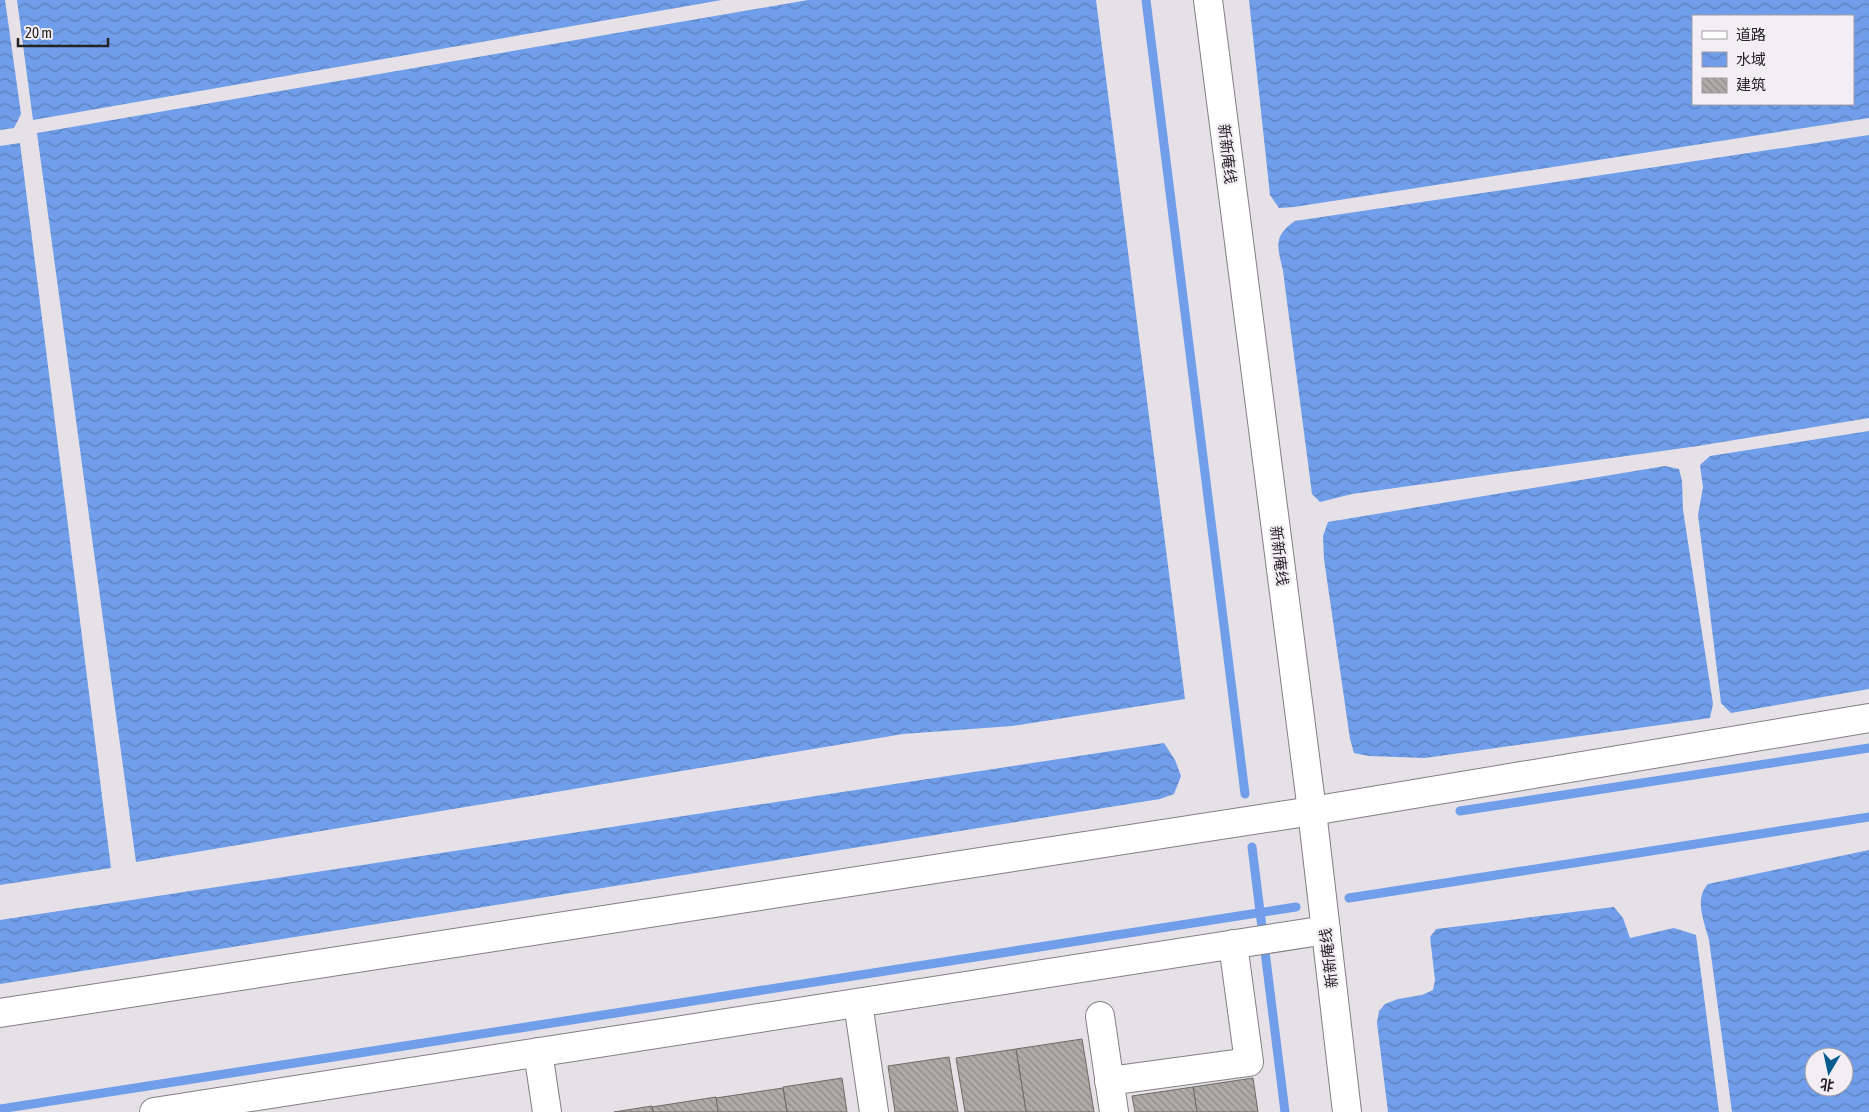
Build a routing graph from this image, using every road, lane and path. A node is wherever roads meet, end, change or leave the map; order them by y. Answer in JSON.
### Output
{"nodes":[{"id":1,"x":1208,"y":0,"type":"edge"},
{"id":2,"x":1869,"y":718,"type":"edge"},
{"id":3,"x":1312,"y":811,"type":"junction"},
{"id":4,"x":1326,"y":930,"type":"junction"},
{"id":5,"x":1241,"y":942,"type":"junction"},
{"id":6,"x":858,"y":1002,"type":"junction"},
{"id":7,"x":0,"y":1013,"type":"edge"},
{"id":8,"x":1100,"y":1016,"type":"dead end"},
{"id":9,"x":538,"y":1052,"type":"junction"},
{"id":10,"x":1109,"y":1081,"type":"junction"},
{"id":11,"x":227,"y":1106,"type":"edge"},
{"id":12,"x":154,"y":1112,"type":"edge"},
{"id":13,"x":547,"y":1112,"type":"edge"},
{"id":14,"x":874,"y":1112,"type":"edge"},
{"id":15,"x":1114,"y":1112,"type":"edge"},
{"id":16,"x":1347,"y":1112,"type":"edge"}],
"edges":[{"from":1,"to":3,"type":"street","name":"新新庵线"},
{"from":2,"to":3,"type":"street"},
{"from":3,"to":4,"type":"street","name":"新新庵线"},
{"from":3,"to":7,"type":"street"},
{"from":4,"to":5,"type":"street"},
{"from":4,"to":16,"type":"street","name":"新新庵线"},
{"from":5,"to":6,"type":"street"},
{"from":5,"to":10,"type":"street"},
{"from":6,"to":9,"type":"street"},
{"from":6,"to":14,"type":"street"},
{"from":8,"to":10,"type":"street"},
{"from":9,"to":11,"type":"street"},
{"from":9,"to":13,"type":"street"},
{"from":10,"to":15,"type":"street"},
{"from":11,"to":12,"type":"street"}]}
